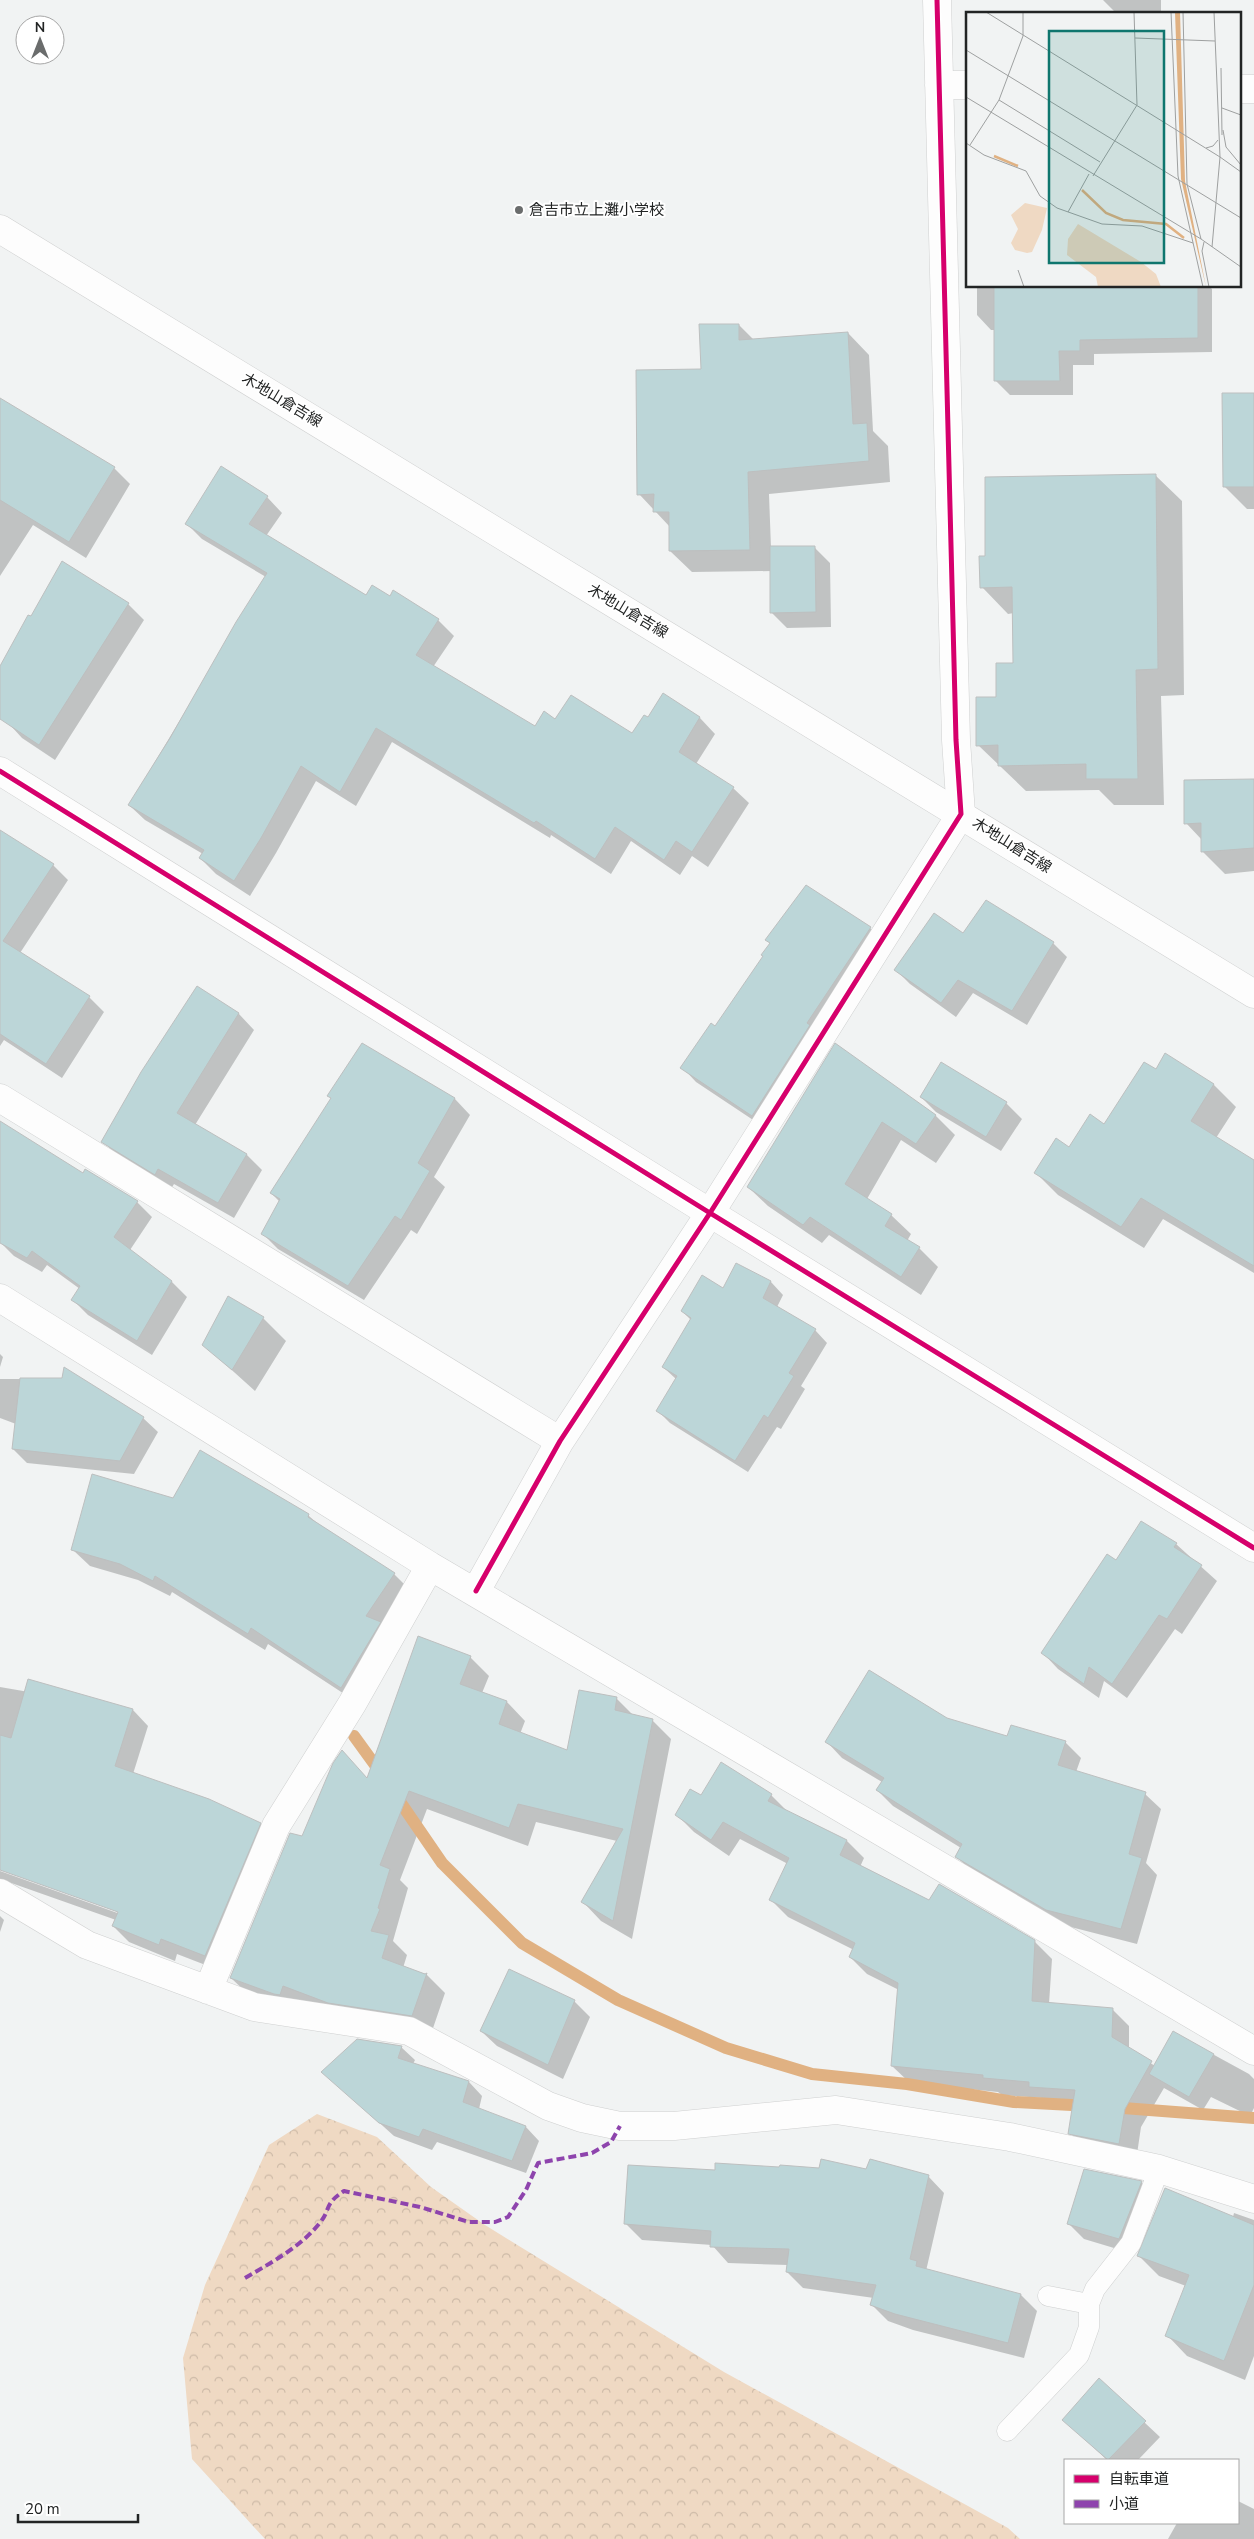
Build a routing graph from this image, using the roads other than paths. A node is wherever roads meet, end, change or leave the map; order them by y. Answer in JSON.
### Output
{"nodes":[{"id":1,"x":937,"y":0,"type":"edge"},
{"id":2,"x":939,"y":85,"type":"junction"},
{"id":3,"x":966,"y":85,"type":"edge"},
{"id":4,"x":0,"y":229,"type":"edge"},
{"id":5,"x":0,"y":772,"type":"edge"},
{"id":6,"x":961,"y":814,"type":"junction"},
{"id":7,"x":1254,"y":994,"type":"edge"},
{"id":8,"x":0,"y":1098,"type":"edge"},
{"id":9,"x":710,"y":1213,"type":"junction"},
{"id":10,"x":0,"y":1298,"type":"edge"},
{"id":11,"x":560,"y":1441,"type":"junction"},
{"id":12,"x":1254,"y":1548,"type":"edge"},
{"id":13,"x":430,"y":1566,"type":"junction"},
{"id":14,"x":476,"y":1591,"type":"junction"},
{"id":15,"x":0,"y":1893,"type":"edge"},
{"id":16,"x":208,"y":1990,"type":"junction"},
{"id":17,"x":1254,"y":2051,"type":"edge"},
{"id":18,"x":1159,"y":2169,"type":"junction"},
{"id":19,"x":1254,"y":2198,"type":"edge"},
{"id":20,"x":1048,"y":2296,"type":"dead end"},
{"id":21,"x":1089,"y":2304,"type":"junction"},
{"id":22,"x":1006,"y":2431,"type":"dead end"}],
"edges":[{"from":1,"to":2,"type":"street"},
{"from":2,"to":3,"type":"street"},
{"from":2,"to":6,"type":"street"},
{"from":4,"to":6,"type":"street","name":"木地山倉吉線"},
{"from":5,"to":9,"type":"street"},
{"from":6,"to":7,"type":"street","name":"木地山倉吉線"},
{"from":6,"to":9,"type":"street"},
{"from":8,"to":11,"type":"street"},
{"from":9,"to":11,"type":"street"},
{"from":9,"to":12,"type":"street"},
{"from":10,"to":13,"type":"street"},
{"from":11,"to":14,"type":"street"},
{"from":13,"to":14,"type":"street"},
{"from":13,"to":16,"type":"street"},
{"from":14,"to":17,"type":"street"},
{"from":15,"to":16,"type":"street"},
{"from":16,"to":18,"type":"street"},
{"from":18,"to":19,"type":"street"},
{"from":18,"to":21,"type":"lane"},
{"from":20,"to":21,"type":"lane"},
{"from":21,"to":22,"type":"lane"}]}
